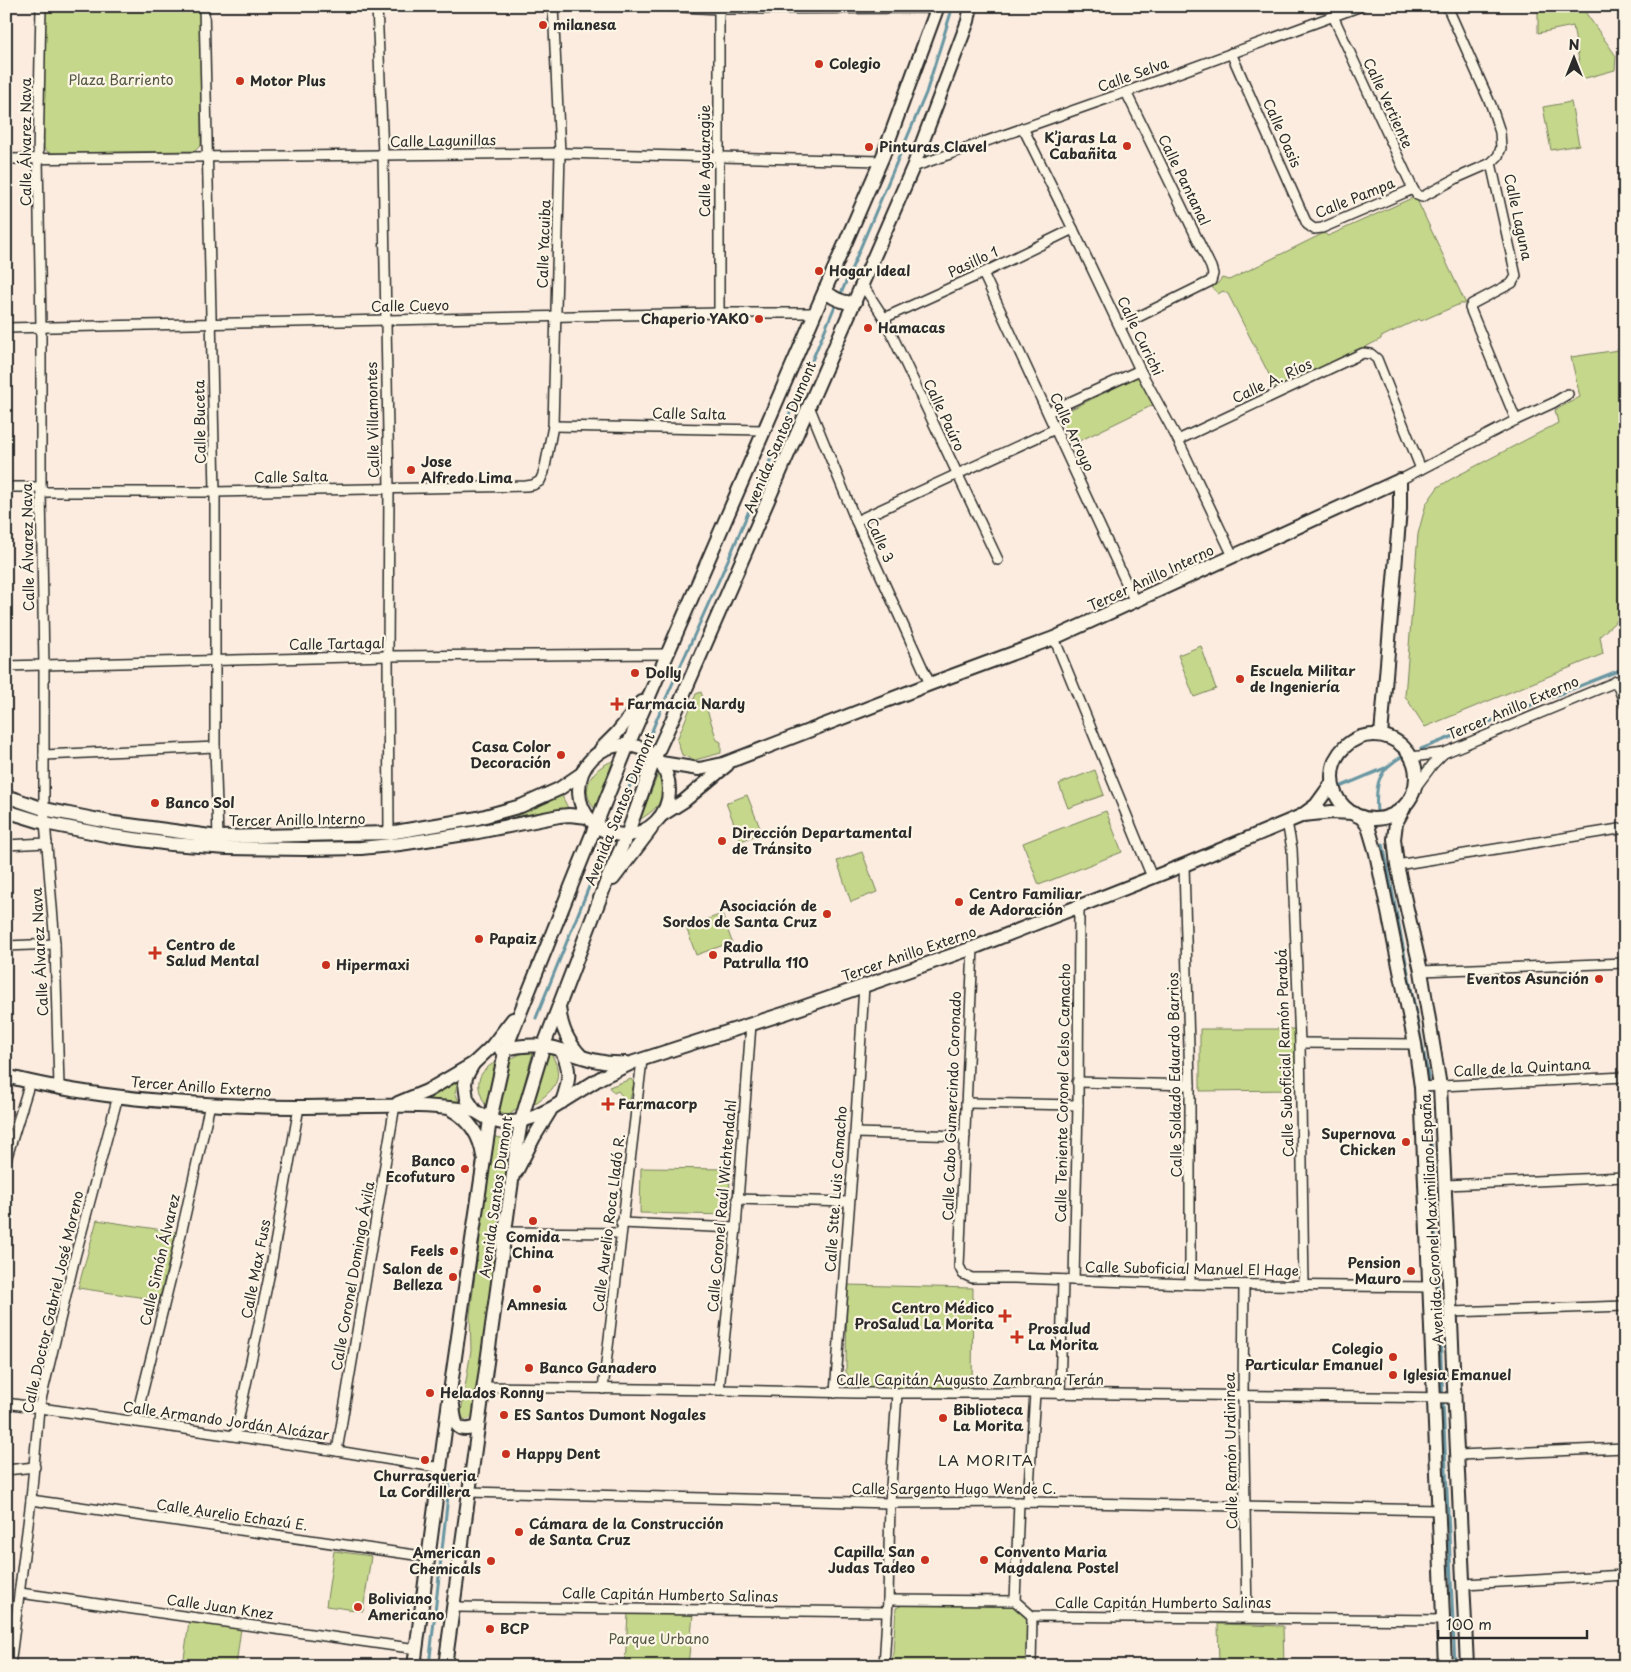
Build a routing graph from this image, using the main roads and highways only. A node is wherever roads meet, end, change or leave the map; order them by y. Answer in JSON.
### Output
{"nodes":[{"id":1,"x":971,"y":6,"type":"edge"},
{"id":2,"x":938,"y":7,"type":"edge"},
{"id":3,"x":828,"y":292,"type":"junction"},
{"id":4,"x":850,"y":302,"type":"junction"},
{"id":5,"x":654,"y":686,"type":"junction"},
{"id":6,"x":1381,"y":735,"type":"junction"},
{"id":7,"x":632,"y":745,"type":"junction"},
{"id":8,"x":594,"y":756,"type":"junction"},
{"id":9,"x":656,"y":758,"type":"junction"},
{"id":10,"x":733,"y":759,"type":"junction"},
{"id":11,"x":582,"y":774,"type":"junction"},
{"id":12,"x":1332,"y":783,"type":"junction"},
{"id":13,"x":6,"y":796,"type":"edge"},
{"id":14,"x":526,"y":804,"type":"junction"},
{"id":15,"x":1404,"y":808,"type":"junction"},
{"id":16,"x":6,"y":811,"type":"edge"},
{"id":17,"x":1357,"y":815,"type":"junction"},
{"id":18,"x":1301,"y":816,"type":"junction"},
{"id":19,"x":659,"y":818,"type":"junction"},
{"id":20,"x":595,"y":824,"type":"junction"},
{"id":21,"x":478,"y":832,"type":"junction"},
{"id":22,"x":389,"y":833,"type":"junction"},
{"id":23,"x":346,"y":834,"type":"junction"},
{"id":24,"x":623,"y":835,"type":"junction"},
{"id":25,"x":315,"y":848,"type":"junction"},
{"id":26,"x":361,"y":848,"type":"junction"},
{"id":27,"x":602,"y":895,"type":"junction"},
{"id":28,"x":559,"y":1006,"type":"junction"},
{"id":29,"x":521,"y":1009,"type":"junction"},
{"id":30,"x":540,"y":1046,"type":"junction"},
{"id":31,"x":510,"y":1048,"type":"junction"},
{"id":32,"x":560,"y":1050,"type":"junction"},
{"id":33,"x":582,"y":1058,"type":"junction"},
{"id":34,"x":477,"y":1061,"type":"junction"},
{"id":35,"x":638,"y":1061,"type":"junction"},
{"id":36,"x":6,"y":1076,"type":"edge"},
{"id":37,"x":1430,"y":1087,"type":"junction"},
{"id":38,"x":395,"y":1104,"type":"junction"},
{"id":39,"x":557,"y":1106,"type":"junction"},
{"id":40,"x":446,"y":1107,"type":"junction"},
{"id":41,"x":474,"y":1111,"type":"junction"},
{"id":42,"x":490,"y":1120,"type":"junction"},
{"id":43,"x":521,"y":1122,"type":"junction"},
{"id":44,"x":484,"y":1167,"type":"junction"},
{"id":45,"x":512,"y":1182,"type":"junction"},
{"id":46,"x":451,"y":1385,"type":"junction"},
{"id":47,"x":478,"y":1427,"type":"junction"},
{"id":48,"x":444,"y":1438,"type":"junction"},
{"id":49,"x":471,"y":1474,"type":"junction"},
{"id":50,"x":414,"y":1666,"type":"edge"},
{"id":51,"x":445,"y":1666,"type":"edge"},
{"id":52,"x":1445,"y":1666,"type":"edge"},
{"id":53,"x":1467,"y":1666,"type":"edge"}],
"edges":[{"from":1,"to":4,"type":"main road","name":"Avenida Santos Dumont"},
{"from":2,"to":3,"type":"main road","name":"Avenida Santos Dumont"},
{"from":3,"to":4,"type":"main road"},
{"from":3,"to":5,"type":"main road","name":"Avenida Santos Dumont"},
{"from":4,"to":9,"type":"main road","name":"Avenida Santos Dumont"},
{"from":5,"to":7,"type":"main road","name":"Avenida Santos Dumont"},
{"from":5,"to":8,"type":"main road"},
{"from":6,"to":10,"type":"main road","name":"Tercer Anillo Interno"},
{"from":6,"to":12,"type":"main road"},
{"from":6,"to":15,"type":"main road"},
{"from":7,"to":8,"type":"main road"},
{"from":7,"to":9,"type":"main road","name":"Tercer Anillo Interno"},
{"from":7,"to":20,"type":"main road","name":"Avenida Santos Dumont"},
{"from":8,"to":11,"type":"main road"},
{"from":9,"to":10,"type":"main road","name":"Tercer Anillo Interno"},
{"from":9,"to":19,"type":"main road"},
{"from":9,"to":24,"type":"main road","name":"Avenida Santos Dumont"},
{"from":10,"to":19,"type":"main road","name":"Tercer Anillo Interno"},
{"from":11,"to":14,"type":"main road","name":"Tercer Anillo Interno"},
{"from":11,"to":20,"type":"main road"},
{"from":12,"to":17,"type":"main road"},
{"from":12,"to":18,"type":"main road","name":"Tercer Anillo Externo"},
{"from":13,"to":23,"type":"main road","name":"Tercer Anillo Interno"},
{"from":14,"to":21,"type":"main road"},
{"from":14,"to":22,"type":"main road","name":"Tercer Anillo Interno"},
{"from":15,"to":17,"type":"main road"},
{"from":15,"to":37,"type":"main road","name":"Avenida Coronel Maximiliano España"},
{"from":16,"to":25,"type":"main road","name":"Tercer Anillo Interno"},
{"from":17,"to":18,"type":"main road","name":"Tercer Anillo Externo"},
{"from":17,"to":37,"type":"main road","name":"Avenida Coronel Maximiliano España"},
{"from":18,"to":35,"type":"main road","name":"Tercer Anillo Externo"},
{"from":19,"to":24,"type":"main road","name":"Tercer Anillo Interno"},
{"from":19,"to":27,"type":"main road"},
{"from":20,"to":21,"type":"main road","name":"Tercer Anillo Interno"},
{"from":20,"to":24,"type":"main road","name":"Tercer Anillo Interno"},
{"from":20,"to":29,"type":"main road","name":"Avenida Santos Dumont"},
{"from":21,"to":26,"type":"main road","name":"Tercer Anillo Interno"},
{"from":22,"to":23,"type":"main road","name":"Tercer Anillo Interno"},
{"from":22,"to":26,"type":"main road"},
{"from":23,"to":25,"type":"main road"},
{"from":24,"to":27,"type":"main road","name":"Avenida Santos Dumont"},
{"from":25,"to":26,"type":"main road","name":"Tercer Anillo Interno"},
{"from":27,"to":28,"type":"main road","name":"Avenida Santos Dumont"},
{"from":28,"to":30,"type":"main road","name":"Avenida Santos Dumont"},
{"from":28,"to":33,"type":"main road"},
{"from":29,"to":31,"type":"main road","name":"Avenida Santos Dumont"},
{"from":29,"to":34,"type":"main road"},
{"from":30,"to":31,"type":"main road","name":"Tercer Anillo Externo"},
{"from":30,"to":32,"type":"main road","name":"Tercer Anillo Externo"},
{"from":30,"to":43,"type":"main road","name":"Avenida Santos Dumont"},
{"from":31,"to":34,"type":"main road","name":"Tercer Anillo Externo"},
{"from":31,"to":42,"type":"main road","name":"Avenida Santos Dumont"},
{"from":32,"to":33,"type":"main road","name":"Tercer Anillo Externo"},
{"from":32,"to":39,"type":"main road"},
{"from":33,"to":35,"type":"main road","name":"Tercer Anillo Externo"},
{"from":34,"to":38,"type":"main road","name":"Tercer Anillo Externo"},
{"from":34,"to":41,"type":"main road"},
{"from":35,"to":39,"type":"main road","name":"Tercer Anillo Externo"},
{"from":36,"to":38,"type":"main road","name":"Tercer Anillo Externo"},
{"from":37,"to":52,"type":"main road","name":"Avenida Coronel Maximiliano España"},
{"from":37,"to":53,"type":"main road","name":"Avenida Coronel Maximiliano España"},
{"from":38,"to":40,"type":"main road","name":"Tercer Anillo Externo"},
{"from":39,"to":43,"type":"main road","name":"Tercer Anillo Externo"},
{"from":39,"to":45,"type":"main road"},
{"from":40,"to":41,"type":"main road","name":"Tercer Anillo Externo"},
{"from":40,"to":44,"type":"main road"},
{"from":41,"to":42,"type":"main road"},
{"from":42,"to":43,"type":"main road"},
{"from":42,"to":44,"type":"main road","name":"Avenida Santos Dumont"},
{"from":43,"to":45,"type":"main road","name":"Avenida Santos Dumont"},
{"from":44,"to":46,"type":"main road","name":"Avenida Santos Dumont"},
{"from":45,"to":47,"type":"main road","name":"Avenida Santos Dumont"},
{"from":46,"to":47,"type":"main road"},
{"from":46,"to":48,"type":"main road","name":"Avenida Santos Dumont"},
{"from":47,"to":49,"type":"main road","name":"Avenida Santos Dumont"},
{"from":48,"to":49,"type":"main road"},
{"from":48,"to":50,"type":"main road","name":"Avenida Santos Dumont"},
{"from":49,"to":51,"type":"main road","name":"Avenida Santos Dumont"}]}
